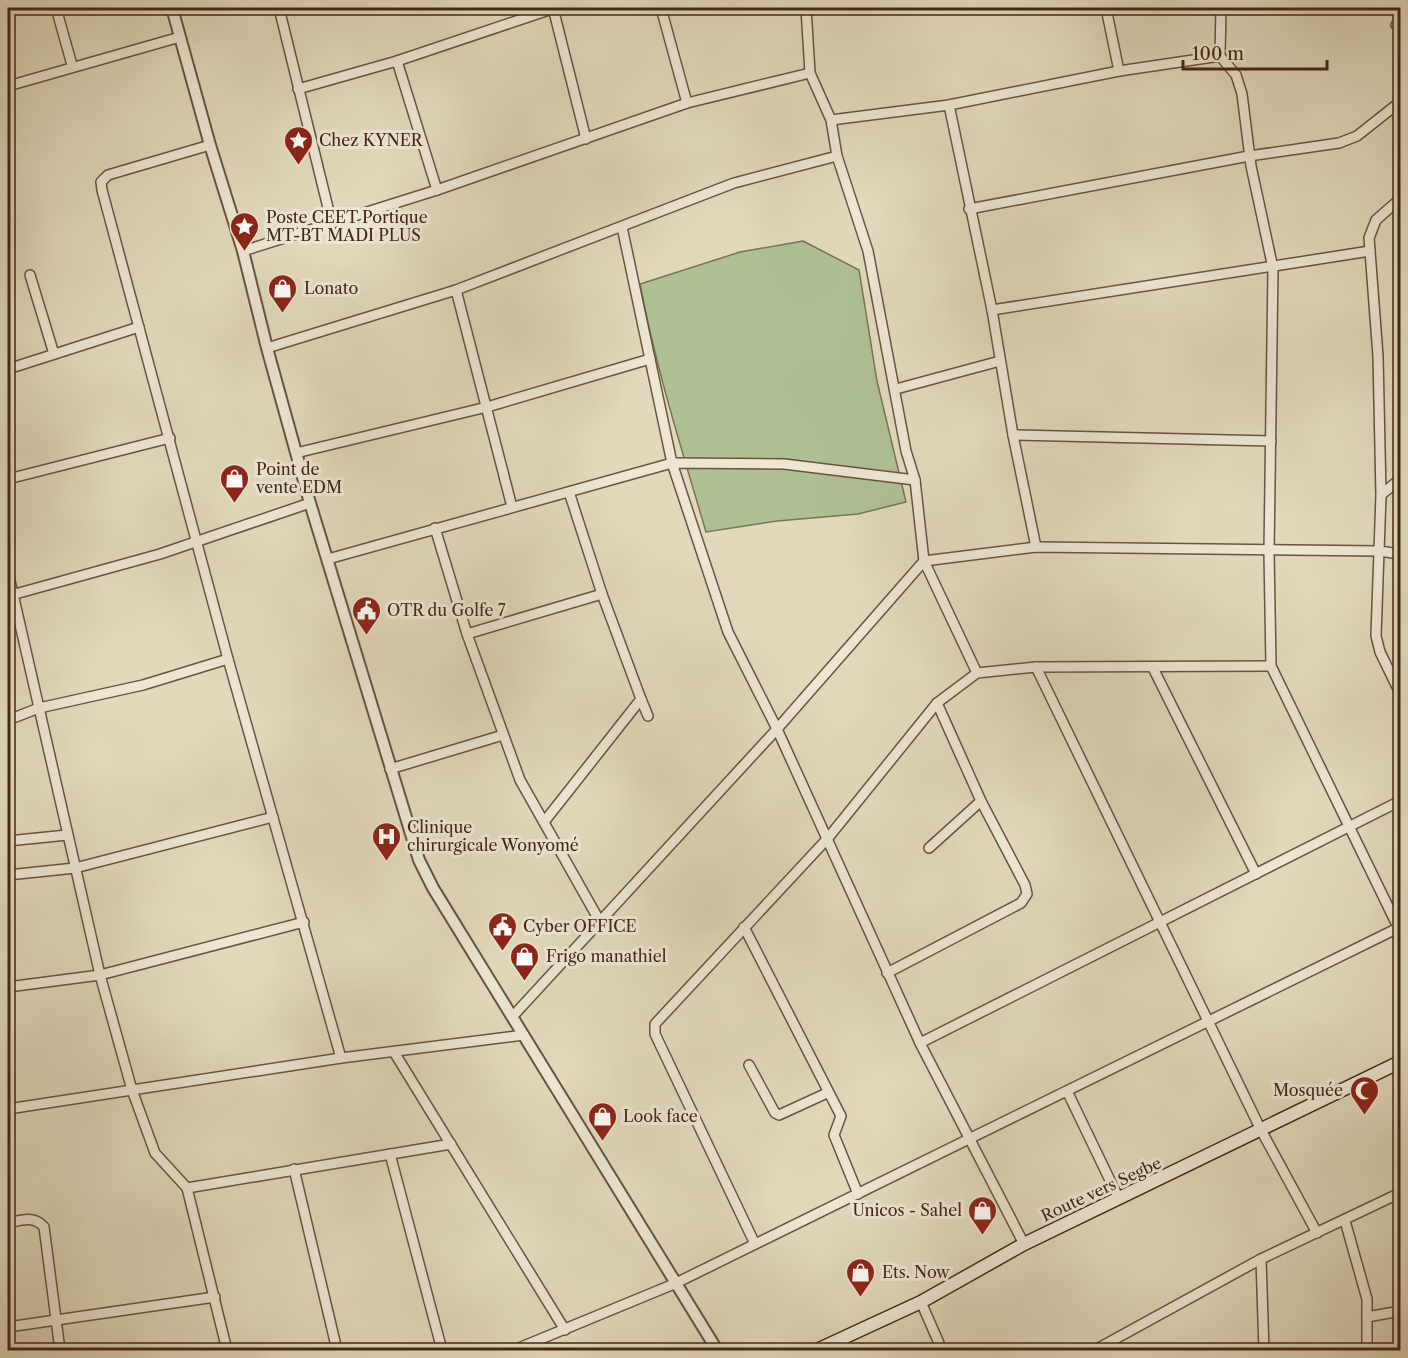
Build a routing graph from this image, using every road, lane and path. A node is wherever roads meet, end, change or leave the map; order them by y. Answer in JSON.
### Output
{"nodes":[{"id":1,"x":57,"y":8,"type":"edge"},
{"id":2,"x":172,"y":8,"type":"edge"},
{"id":3,"x":279,"y":8,"type":"edge"},
{"id":4,"x":553,"y":8,"type":"edge"},
{"id":5,"x":661,"y":8,"type":"edge"},
{"id":6,"x":819,"y":8,"type":"edge"},
{"id":7,"x":1106,"y":8,"type":"edge"},
{"id":8,"x":1221,"y":8,"type":"edge"},
{"id":9,"x":806,"y":9,"type":"edge"},
{"id":10,"x":180,"y":37,"type":"junction"},
{"id":11,"x":1220,"y":56,"type":"junction"},
{"id":12,"x":397,"y":61,"type":"junction"},
{"id":13,"x":72,"y":65,"type":"junction"},
{"id":14,"x":1119,"y":70,"type":"junction"},
{"id":15,"x":810,"y":73,"type":"junction"},
{"id":16,"x":8,"y":86,"type":"edge"},
{"id":17,"x":298,"y":89,"type":"junction"},
{"id":18,"x":1401,"y":102,"type":"edge"},
{"id":19,"x":687,"y":103,"type":"junction"},
{"id":20,"x":949,"y":105,"type":"junction"},
{"id":21,"x":831,"y":120,"type":"junction"},
{"id":22,"x":586,"y":139,"type":"junction"},
{"id":23,"x":210,"y":146,"type":"junction"},
{"id":24,"x":837,"y":156,"type":"junction"},
{"id":25,"x":1249,"y":156,"type":"junction"},
{"id":26,"x":437,"y":190,"type":"junction"},
{"id":27,"x":1401,"y":199,"type":"edge"},
{"id":28,"x":969,"y":210,"type":"junction"},
{"id":29,"x":332,"y":224,"type":"junction"},
{"id":30,"x":622,"y":227,"type":"junction"},
{"id":31,"x":243,"y":250,"type":"junction"},
{"id":32,"x":1370,"y":251,"type":"junction"},
{"id":33,"x":1273,"y":268,"type":"junction"},
{"id":34,"x":30,"y":275,"type":"dead end"},
{"id":35,"x":456,"y":290,"type":"junction"},
{"id":36,"x":992,"y":310,"type":"junction"},
{"id":37,"x":139,"y":327,"type":"junction"},
{"id":38,"x":267,"y":348,"type":"junction"},
{"id":39,"x":54,"y":354,"type":"junction"},
{"id":40,"x":650,"y":359,"type":"junction"},
{"id":41,"x":1000,"y":361,"type":"junction"},
{"id":42,"x":8,"y":369,"type":"edge"},
{"id":43,"x":896,"y":389,"type":"junction"},
{"id":44,"x":487,"y":407,"type":"junction"},
{"id":45,"x":1013,"y":435,"type":"junction"},
{"id":46,"x":170,"y":438,"type":"junction"},
{"id":47,"x":1271,"y":441,"type":"junction"},
{"id":48,"x":296,"y":453,"type":"junction"},
{"id":49,"x":672,"y":463,"type":"junction"},
{"id":50,"x":8,"y":479,"type":"edge"},
{"id":51,"x":1401,"y":479,"type":"edge"},
{"id":52,"x":915,"y":480,"type":"junction"},
{"id":53,"x":568,"y":492,"type":"junction"},
{"id":54,"x":1381,"y":495,"type":"junction"},
{"id":55,"x":310,"y":503,"type":"junction"},
{"id":56,"x":512,"y":507,"type":"junction"},
{"id":57,"x":435,"y":528,"type":"junction"},
{"id":58,"x":198,"y":542,"type":"junction"},
{"id":59,"x":1036,"y":547,"type":"junction"},
{"id":60,"x":1379,"y":551,"type":"junction"},
{"id":61,"x":1269,"y":552,"type":"junction"},
{"id":62,"x":1401,"y":554,"type":"edge"},
{"id":63,"x":328,"y":560,"type":"junction"},
{"id":64,"x":924,"y":561,"type":"junction"},
{"id":65,"x":8,"y":572,"type":"edge"},
{"id":66,"x":602,"y":594,"type":"junction"},
{"id":67,"x":11,"y":596,"type":"edge"},
{"id":68,"x":467,"y":634,"type":"junction"},
{"id":69,"x":228,"y":659,"type":"junction"},
{"id":70,"x":1271,"y":666,"type":"junction"},
{"id":71,"x":1036,"y":667,"type":"junction"},
{"id":72,"x":1153,"y":668,"type":"junction"},
{"id":73,"x":977,"y":673,"type":"junction"},
{"id":74,"x":1401,"y":693,"type":"edge"},
{"id":75,"x":641,"y":699,"type":"junction"},
{"id":76,"x":937,"y":703,"type":"junction"},
{"id":77,"x":39,"y":708,"type":"junction"},
{"id":78,"x":648,"y":716,"type":"dead end"},
{"id":79,"x":8,"y":720,"type":"edge"},
{"id":80,"x":777,"y":729,"type":"junction"},
{"id":81,"x":503,"y":735,"type":"junction"},
{"id":82,"x":390,"y":769,"type":"junction"},
{"id":83,"x":981,"y":801,"type":"junction"},
{"id":84,"x":1401,"y":801,"type":"edge"},
{"id":85,"x":273,"y":817,"type":"junction"},
{"id":86,"x":544,"y":822,"type":"junction"},
{"id":87,"x":1350,"y":828,"type":"junction"},
{"id":88,"x":67,"y":834,"type":"junction"},
{"id":89,"x":828,"y":838,"type":"junction"},
{"id":90,"x":8,"y":841,"type":"edge"},
{"id":91,"x":929,"y":848,"type":"dead end"},
{"id":92,"x":75,"y":868,"type":"junction"},
{"id":93,"x":1256,"y":874,"type":"junction"},
{"id":94,"x":8,"y":875,"type":"edge"},
{"id":95,"x":599,"y":920,"type":"junction"},
{"id":96,"x":304,"y":922,"type":"junction"},
{"id":97,"x":1161,"y":922,"type":"junction"},
{"id":98,"x":744,"y":927,"type":"junction"},
{"id":99,"x":1400,"y":929,"type":"edge"},
{"id":100,"x":887,"y":973,"type":"junction"},
{"id":101,"x":100,"y":975,"type":"junction"},
{"id":102,"x":8,"y":987,"type":"edge"},
{"id":103,"x":513,"y":1016,"type":"junction"},
{"id":104,"x":1208,"y":1021,"type":"junction"},
{"id":105,"x":524,"y":1035,"type":"junction"},
{"id":106,"x":920,"y":1042,"type":"junction"},
{"id":107,"x":394,"y":1052,"type":"junction"},
{"id":108,"x":341,"y":1058,"type":"junction"},
{"id":109,"x":1401,"y":1062,"type":"edge"},
{"id":110,"x":749,"y":1065,"type":"dead end"},
{"id":111,"x":132,"y":1090,"type":"junction"},
{"id":112,"x":1067,"y":1091,"type":"junction"},
{"id":113,"x":827,"y":1093,"type":"junction"},
{"id":114,"x":8,"y":1109,"type":"edge"},
{"id":115,"x":1261,"y":1130,"type":"junction"},
{"id":116,"x":969,"y":1138,"type":"junction"},
{"id":117,"x":451,"y":1144,"type":"junction"},
{"id":118,"x":390,"y":1154,"type":"junction"},
{"id":119,"x":294,"y":1169,"type":"junction"},
{"id":120,"x":187,"y":1188,"type":"junction"},
{"id":121,"x":1401,"y":1192,"type":"edge"},
{"id":122,"x":858,"y":1194,"type":"junction"},
{"id":123,"x":1119,"y":1199,"type":"junction"},
{"id":124,"x":1345,"y":1221,"type":"junction"},
{"id":125,"x":8,"y":1223,"type":"edge"},
{"id":126,"x":1317,"y":1233,"type":"junction"},
{"id":127,"x":755,"y":1244,"type":"junction"},
{"id":128,"x":1023,"y":1244,"type":"junction"},
{"id":129,"x":1261,"y":1260,"type":"junction"},
{"id":130,"x":674,"y":1284,"type":"junction"},
{"id":131,"x":215,"y":1297,"type":"junction"},
{"id":132,"x":921,"y":1302,"type":"junction"},
{"id":133,"x":1401,"y":1311,"type":"edge"},
{"id":134,"x":1367,"y":1317,"type":"junction"},
{"id":135,"x":56,"y":1320,"type":"junction"},
{"id":136,"x":8,"y":1327,"type":"edge"},
{"id":137,"x":565,"y":1329,"type":"junction"},
{"id":138,"x":60,"y":1350,"type":"edge"},
{"id":139,"x":227,"y":1350,"type":"edge"},
{"id":140,"x":337,"y":1350,"type":"edge"},
{"id":141,"x":442,"y":1350,"type":"edge"},
{"id":142,"x":514,"y":1350,"type":"edge"},
{"id":143,"x":717,"y":1350,"type":"edge"},
{"id":144,"x":817,"y":1350,"type":"edge"},
{"id":145,"x":942,"y":1350,"type":"edge"},
{"id":146,"x":1095,"y":1350,"type":"edge"},
{"id":147,"x":1264,"y":1350,"type":"edge"},
{"id":148,"x":1367,"y":1350,"type":"edge"}],
"edges":[{"from":1,"to":13,"type":"street"},
{"from":2,"to":10,"type":"street"},
{"from":3,"to":17,"type":"street"},
{"from":4,"to":12,"type":"street"},
{"from":4,"to":22,"type":"street"},
{"from":5,"to":19,"type":"street"},
{"from":6,"to":9,"type":"street"},
{"from":7,"to":14,"type":"street"},
{"from":8,"to":11,"type":"street"},
{"from":9,"to":15,"type":"street"},
{"from":10,"to":13,"type":"street"},
{"from":10,"to":23,"type":"street"},
{"from":11,"to":14,"type":"street"},
{"from":11,"to":25,"type":"street"},
{"from":12,"to":17,"type":"street"},
{"from":12,"to":26,"type":"street"},
{"from":13,"to":16,"type":"street"},
{"from":14,"to":20,"type":"street"},
{"from":15,"to":19,"type":"street"},
{"from":15,"to":21,"type":"street"},
{"from":17,"to":29,"type":"street"},
{"from":18,"to":25,"type":"street"},
{"from":19,"to":22,"type":"street"},
{"from":20,"to":21,"type":"street"},
{"from":20,"to":28,"type":"street"},
{"from":21,"to":24,"type":"street"},
{"from":22,"to":26,"type":"street"},
{"from":23,"to":31,"type":"street"},
{"from":23,"to":37,"type":"street"},
{"from":24,"to":30,"type":"street"},
{"from":24,"to":43,"type":"street"},
{"from":25,"to":28,"type":"street"},
{"from":25,"to":33,"type":"street"},
{"from":26,"to":29,"type":"street"},
{"from":27,"to":32,"type":"street"},
{"from":28,"to":36,"type":"street"},
{"from":29,"to":31,"type":"street"},
{"from":30,"to":35,"type":"street"},
{"from":30,"to":40,"type":"street"},
{"from":31,"to":38,"type":"street"},
{"from":32,"to":33,"type":"street"},
{"from":32,"to":54,"type":"street"},
{"from":33,"to":36,"type":"street"},
{"from":33,"to":47,"type":"street"},
{"from":34,"to":39,"type":"street"},
{"from":35,"to":38,"type":"street"},
{"from":35,"to":44,"type":"street"},
{"from":36,"to":41,"type":"street"},
{"from":37,"to":39,"type":"street"},
{"from":37,"to":46,"type":"street"},
{"from":38,"to":48,"type":"street"},
{"from":39,"to":42,"type":"street"},
{"from":40,"to":44,"type":"street"},
{"from":40,"to":49,"type":"street"},
{"from":41,"to":43,"type":"street"},
{"from":41,"to":45,"type":"street"},
{"from":43,"to":52,"type":"street"},
{"from":44,"to":48,"type":"street"},
{"from":44,"to":56,"type":"street"},
{"from":45,"to":47,"type":"street"},
{"from":45,"to":59,"type":"street"},
{"from":46,"to":50,"type":"street"},
{"from":46,"to":58,"type":"street"},
{"from":47,"to":61,"type":"street"},
{"from":48,"to":55,"type":"street"},
{"from":49,"to":52,"type":"street"},
{"from":49,"to":53,"type":"street"},
{"from":49,"to":80,"type":"street"},
{"from":51,"to":54,"type":"street"},
{"from":52,"to":64,"type":"street"},
{"from":53,"to":56,"type":"street"},
{"from":53,"to":66,"type":"street"},
{"from":54,"to":60,"type":"street"},
{"from":55,"to":58,"type":"street"},
{"from":55,"to":63,"type":"street"},
{"from":56,"to":57,"type":"street"},
{"from":57,"to":63,"type":"street"},
{"from":57,"to":68,"type":"street"},
{"from":58,"to":67,"type":"street"},
{"from":58,"to":69,"type":"street"},
{"from":59,"to":61,"type":"street"},
{"from":59,"to":64,"type":"street"},
{"from":60,"to":61,"type":"street"},
{"from":60,"to":62,"type":"street"},
{"from":60,"to":74,"type":"street"},
{"from":61,"to":70,"type":"street"},
{"from":63,"to":82,"type":"street"},
{"from":64,"to":73,"type":"street"},
{"from":64,"to":80,"type":"street"},
{"from":65,"to":67,"type":"street"},
{"from":66,"to":68,"type":"street"},
{"from":66,"to":75,"type":"street"},
{"from":67,"to":77,"type":"street"},
{"from":68,"to":81,"type":"street"},
{"from":69,"to":77,"type":"street"},
{"from":69,"to":85,"type":"street"},
{"from":70,"to":72,"type":"street"},
{"from":70,"to":87,"type":"street"},
{"from":71,"to":72,"type":"street"},
{"from":71,"to":73,"type":"street"},
{"from":71,"to":97,"type":"street"},
{"from":72,"to":93,"type":"street"},
{"from":73,"to":76,"type":"street"},
{"from":75,"to":78,"type":"street"},
{"from":75,"to":86,"type":"street"},
{"from":76,"to":83,"type":"street"},
{"from":76,"to":89,"type":"street"},
{"from":77,"to":79,"type":"street"},
{"from":77,"to":88,"type":"street"},
{"from":80,"to":89,"type":"street"},
{"from":80,"to":95,"type":"street"},
{"from":81,"to":82,"type":"street"},
{"from":81,"to":86,"type":"street"},
{"from":82,"to":103,"type":"street"},
{"from":83,"to":91,"type":"street"},
{"from":83,"to":100,"type":"street"},
{"from":84,"to":87,"type":"street"},
{"from":85,"to":92,"type":"street"},
{"from":85,"to":96,"type":"street"},
{"from":86,"to":95,"type":"street"},
{"from":87,"to":93,"type":"street"},
{"from":87,"to":99,"type":"street"},
{"from":88,"to":90,"type":"street"},
{"from":88,"to":92,"type":"street"},
{"from":89,"to":98,"type":"street"},
{"from":89,"to":100,"type":"street"},
{"from":92,"to":94,"type":"street"},
{"from":92,"to":101,"type":"street"},
{"from":93,"to":97,"type":"street"},
{"from":95,"to":103,"type":"street"},
{"from":96,"to":101,"type":"street"},
{"from":96,"to":108,"type":"street"},
{"from":97,"to":104,"type":"street"},
{"from":97,"to":106,"type":"street"},
{"from":98,"to":113,"type":"street"},
{"from":98,"to":127,"type":"street"},
{"from":99,"to":104,"type":"street"},
{"from":100,"to":106,"type":"street"},
{"from":101,"to":102,"type":"street"},
{"from":101,"to":111,"type":"street"},
{"from":103,"to":105,"type":"street"},
{"from":104,"to":112,"type":"street"},
{"from":104,"to":115,"type":"street"},
{"from":105,"to":107,"type":"street"},
{"from":105,"to":130,"type":"street"},
{"from":106,"to":116,"type":"street"},
{"from":107,"to":108,"type":"street"},
{"from":107,"to":117,"type":"street"},
{"from":108,"to":111,"type":"street"},
{"from":109,"to":115,"type":"main road","name":"Route vers Segbe"},
{"from":110,"to":113,"type":"street"},
{"from":111,"to":114,"type":"street"},
{"from":111,"to":120,"type":"street"},
{"from":112,"to":116,"type":"street"},
{"from":112,"to":123,"type":"street"},
{"from":113,"to":122,"type":"street"},
{"from":115,"to":123,"type":"main road","name":"Route vers Segbe"},
{"from":115,"to":126,"type":"street"},
{"from":116,"to":122,"type":"street"},
{"from":116,"to":128,"type":"street"},
{"from":117,"to":118,"type":"street"},
{"from":117,"to":137,"type":"street"},
{"from":118,"to":119,"type":"street"},
{"from":118,"to":141,"type":"street"},
{"from":119,"to":120,"type":"street"},
{"from":119,"to":140,"type":"street"},
{"from":120,"to":131,"type":"street"},
{"from":121,"to":124,"type":"street"},
{"from":122,"to":127,"type":"street"},
{"from":123,"to":128,"type":"main road","name":"Route vers Segbe"},
{"from":124,"to":126,"type":"street"},
{"from":124,"to":134,"type":"street"},
{"from":125,"to":135,"type":"street"},
{"from":126,"to":129,"type":"street"},
{"from":127,"to":130,"type":"street"},
{"from":128,"to":132,"type":"main road","name":"Route vers Segbe"},
{"from":129,"to":146,"type":"street"},
{"from":129,"to":147,"type":"street"},
{"from":130,"to":137,"type":"street"},
{"from":130,"to":143,"type":"street"},
{"from":131,"to":135,"type":"street"},
{"from":131,"to":139,"type":"street"},
{"from":132,"to":144,"type":"main road","name":"Route vers Segbe"},
{"from":132,"to":145,"type":"street"},
{"from":133,"to":134,"type":"street"},
{"from":134,"to":148,"type":"street"},
{"from":135,"to":136,"type":"street"},
{"from":135,"to":138,"type":"street"},
{"from":137,"to":142,"type":"street"}]}
